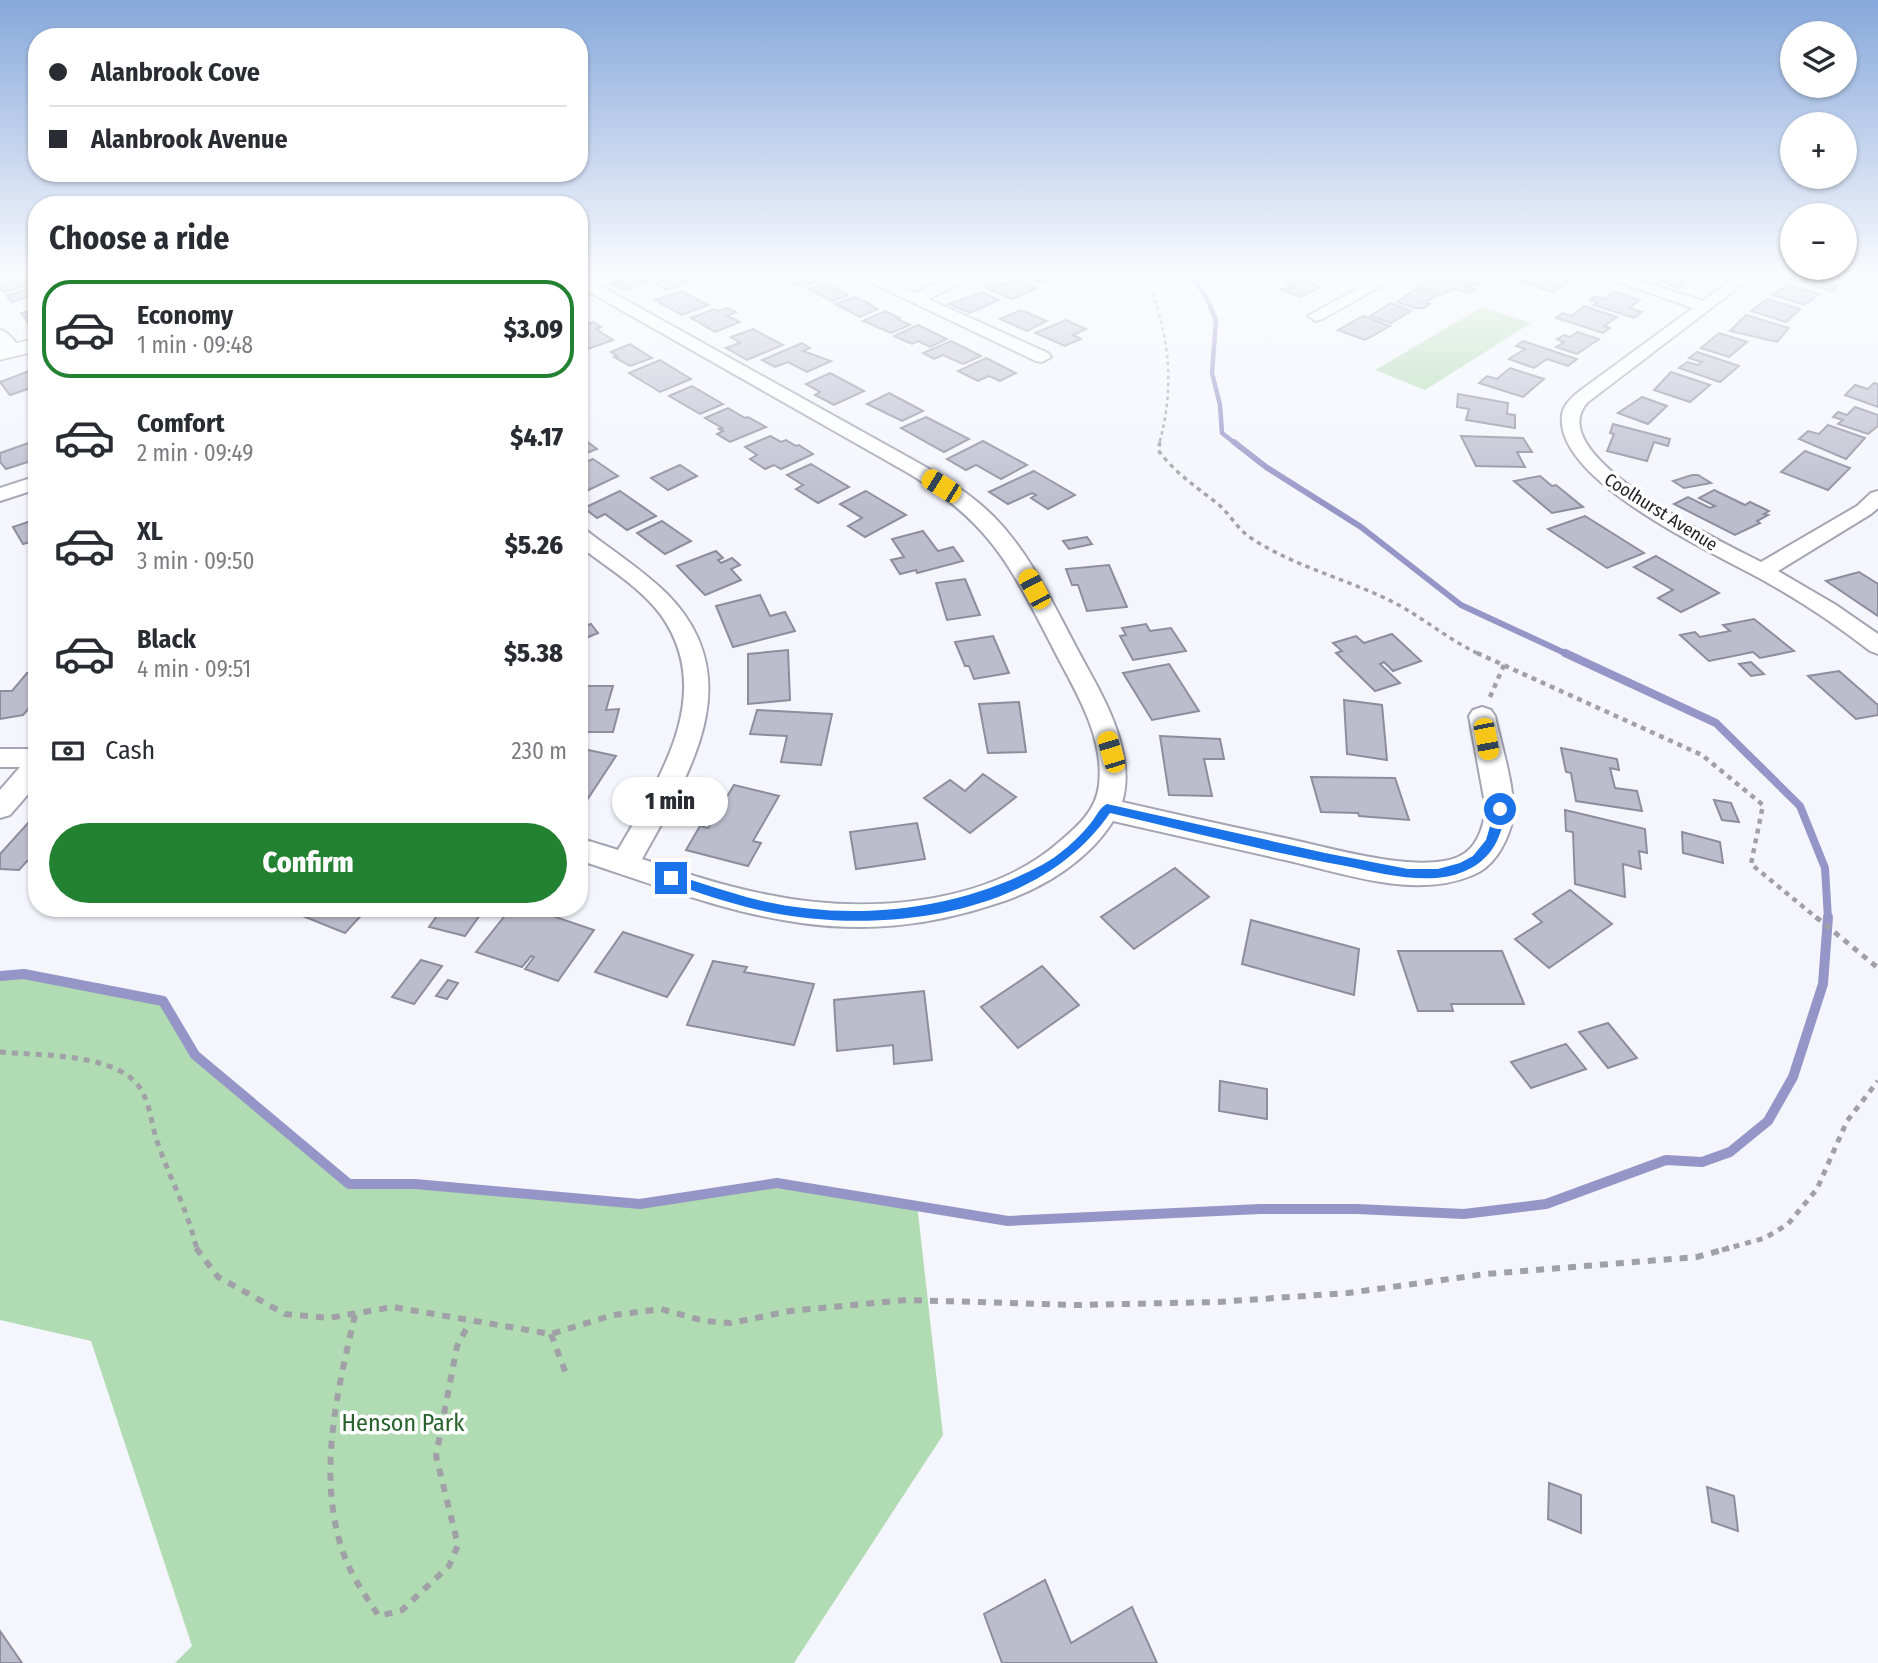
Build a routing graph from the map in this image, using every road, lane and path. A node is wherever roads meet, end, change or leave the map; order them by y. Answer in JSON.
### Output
{"nodes":[{"id":1,"x":706,"y":352,"type":"edge"},
{"id":2,"x":1030,"y":352,"type":"edge"},
{"id":3,"x":1168,"y":352,"type":"edge"},
{"id":4,"x":1643,"y":352,"type":"edge"},
{"id":5,"x":1042,"y":357,"type":"dead end"},
{"id":6,"x":28,"y":485,"type":"edge"},
{"id":7,"x":0,"y":495,"type":"edge"},
{"id":8,"x":1878,"y":497,"type":"edge"},
{"id":9,"x":588,"y":543,"type":"edge"},
{"id":10,"x":1762,"y":571,"type":"junction"},
{"id":11,"x":1878,"y":646,"type":"edge"},
{"id":12,"x":1504,"y":665,"type":"junction"},
{"id":13,"x":1482,"y":716,"type":"joint"},
{"id":14,"x":0,"y":758,"type":"edge"},
{"id":15,"x":28,"y":758,"type":"edge"},
{"id":16,"x":28,"y":776,"type":"edge"},
{"id":17,"x":0,"y":808,"type":"edge"},
{"id":18,"x":1107,"y":808,"type":"junction"},
{"id":19,"x":588,"y":852,"type":"edge"},
{"id":20,"x":625,"y":863,"type":"junction"},
{"id":21,"x":1878,"y":968,"type":"edge"},
{"id":22,"x":0,"y":1052,"type":"edge"},
{"id":23,"x":1878,"y":1081,"type":"edge"},
{"id":24,"x":355,"y":1315,"type":"junction"},
{"id":25,"x":470,"y":1322,"type":"junction"},
{"id":26,"x":551,"y":1334,"type":"junction"},
{"id":27,"x":568,"y":1378,"type":"dead end"}],
"edges":[{"from":1,"to":18,"type":"street"},
{"from":2,"to":5,"type":"street"},
{"from":3,"to":12,"type":"path"},
{"from":4,"to":10,"type":"street","name":"Coolhurst Avenue"},
{"from":6,"to":7,"type":"street"},
{"from":8,"to":10,"type":"street"},
{"from":9,"to":20,"type":"street"},
{"from":10,"to":11,"type":"street"},
{"from":12,"to":13,"type":"path"},
{"from":12,"to":21,"type":"path"},
{"from":13,"to":18,"type":"street"},
{"from":14,"to":15,"type":"street"},
{"from":16,"to":17,"type":"street"},
{"from":18,"to":20,"type":"street"},
{"from":19,"to":20,"type":"street"},
{"from":22,"to":24,"type":"path"},
{"from":23,"to":26,"type":"path"},
{"from":24,"to":25,"type":"path"},
{"from":24,"to":25,"type":"path"},
{"from":25,"to":26,"type":"path"},
{"from":26,"to":27,"type":"path"}]}
